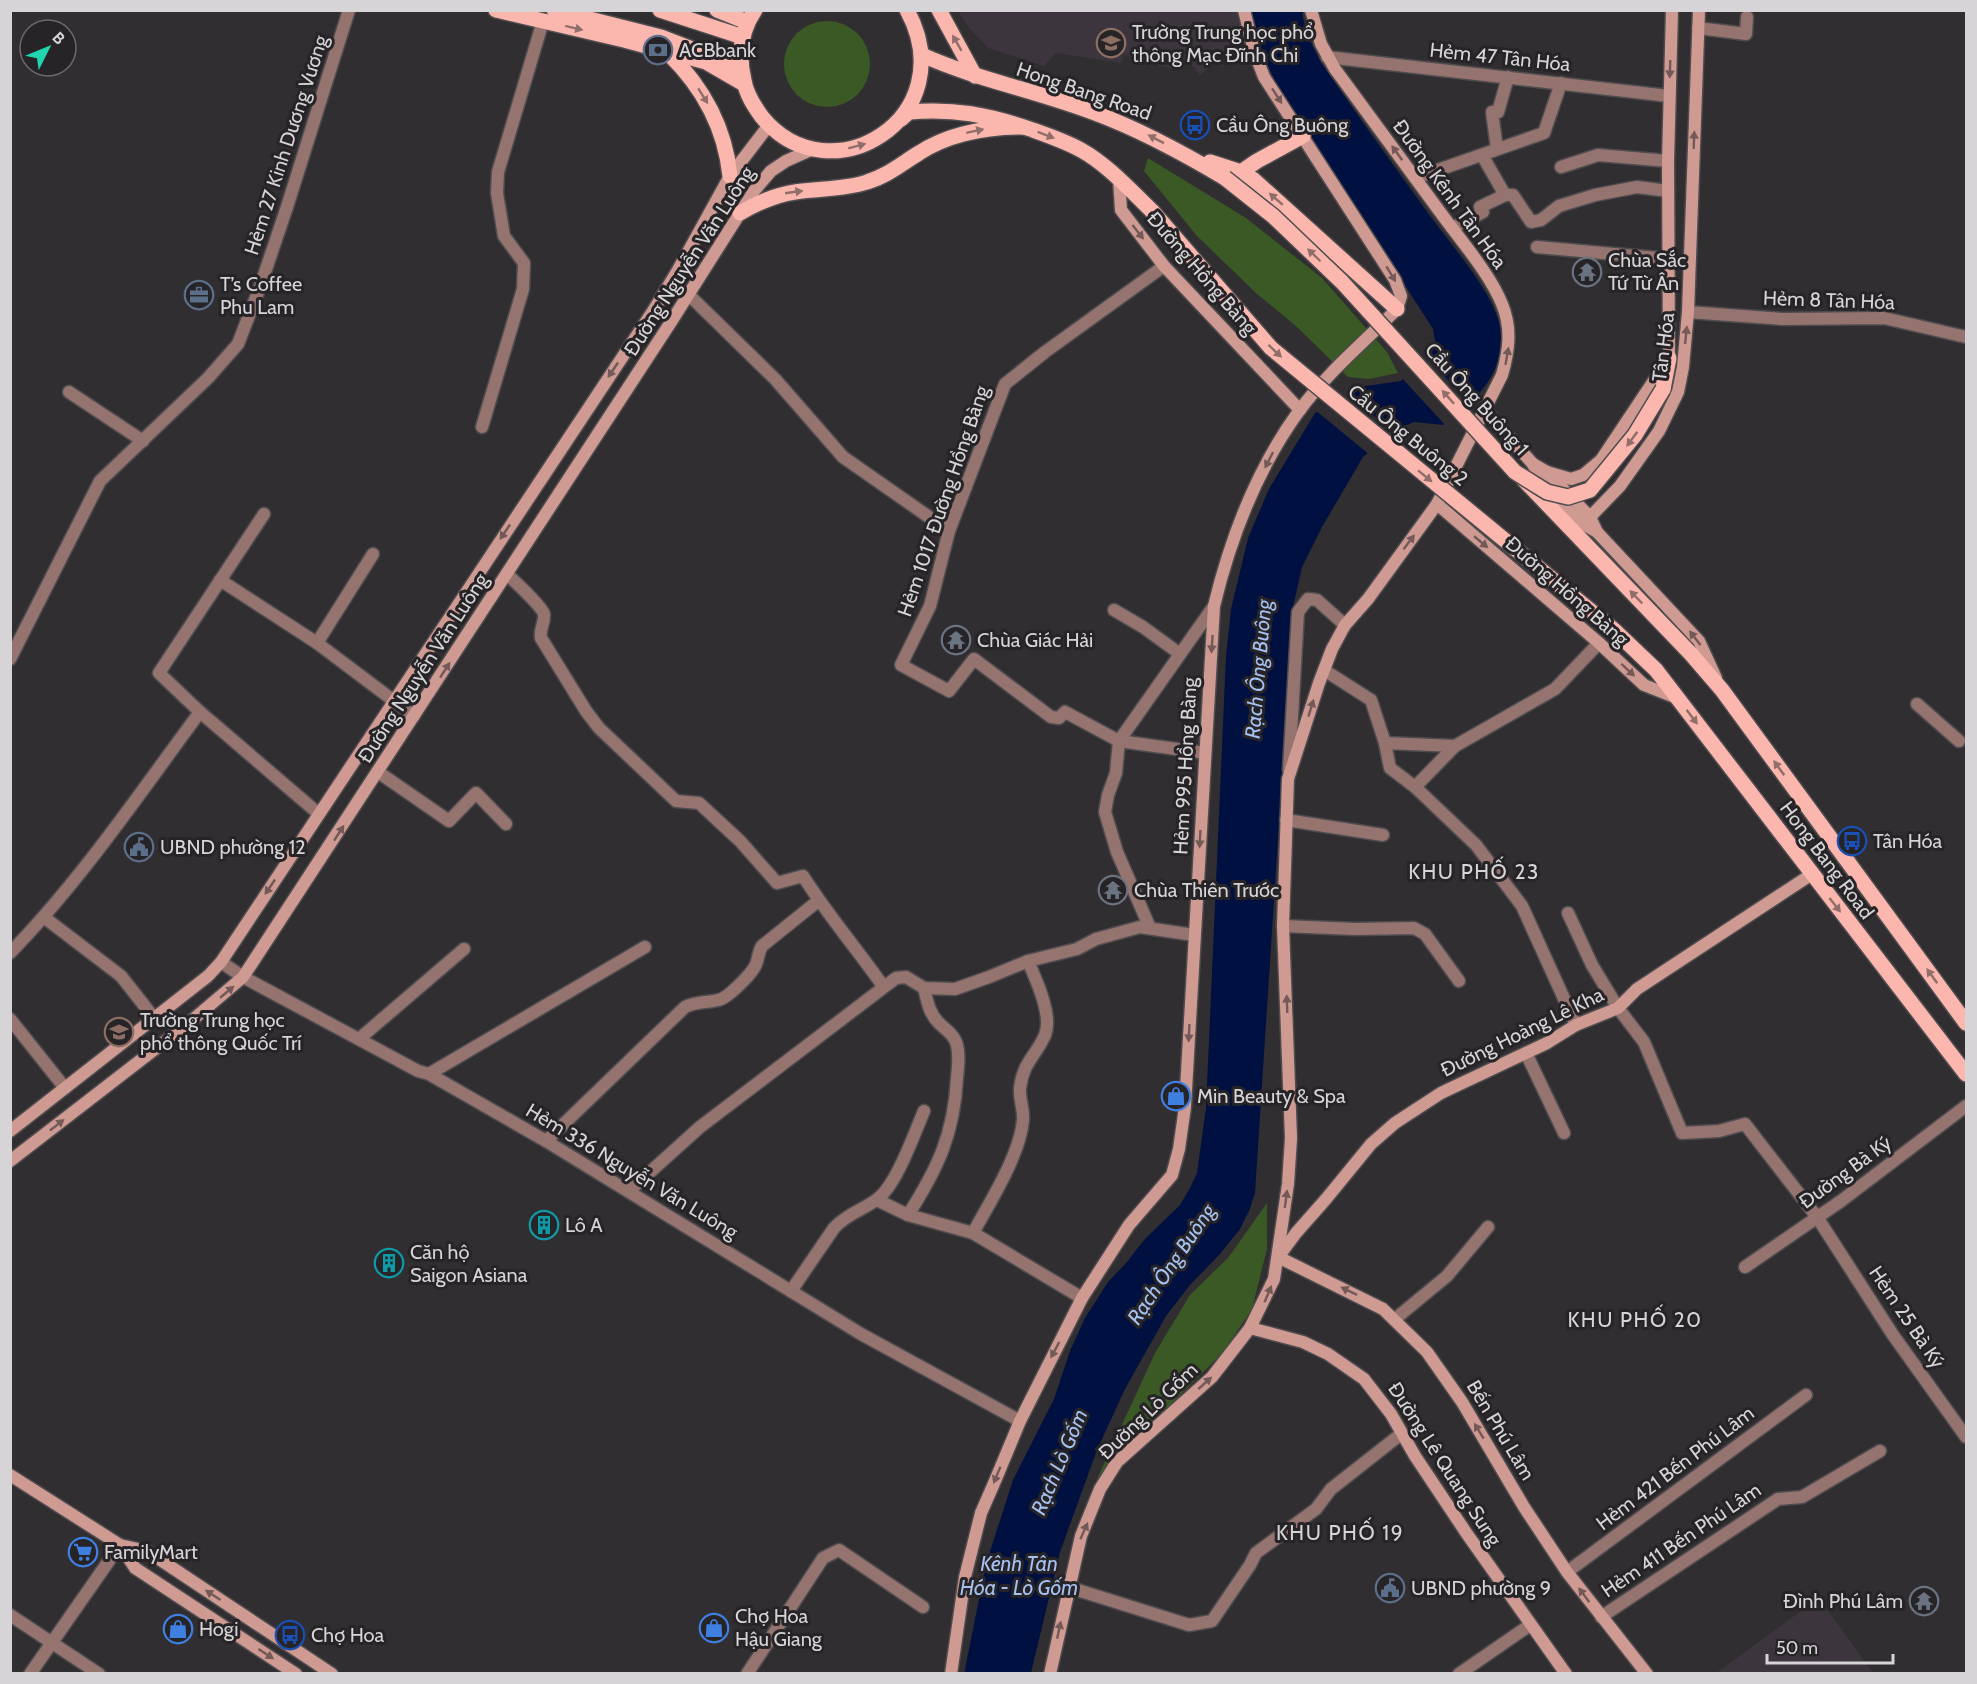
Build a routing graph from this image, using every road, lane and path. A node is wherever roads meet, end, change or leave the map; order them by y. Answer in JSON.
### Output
{"nodes":[{"id":1,"x":349,"y":10,"type":"edge"},
{"id":2,"x":496,"y":10,"type":"edge"},
{"id":3,"x":660,"y":10,"type":"edge"},
{"id":4,"x":717,"y":10,"type":"edge"},
{"id":5,"x":907,"y":10,"type":"edge"},
{"id":6,"x":939,"y":10,"type":"edge"},
{"id":7,"x":1244,"y":10,"type":"edge"},
{"id":8,"x":1311,"y":10,"type":"edge"},
{"id":9,"x":1672,"y":10,"type":"edge"},
{"id":10,"x":1699,"y":10,"type":"edge"},
{"id":11,"x":549,"y":16,"type":"edge"},
{"id":12,"x":1747,"y":17,"type":"dead end"},
{"id":13,"x":748,"y":23,"type":"edge"},
{"id":14,"x":1698,"y":28,"type":"junction"},
{"id":15,"x":665,"y":51,"type":"junction"},
{"id":16,"x":922,"y":54,"type":"junction"},
{"id":17,"x":1327,"y":57,"type":"junction"},
{"id":18,"x":741,"y":68,"type":"junction"},
{"id":19,"x":975,"y":76,"type":"junction"},
{"id":20,"x":1508,"y":77,"type":"junction"},
{"id":21,"x":1561,"y":83,"type":"junction"},
{"id":22,"x":744,"y":84,"type":"junction"},
{"id":23,"x":1669,"y":96,"type":"junction"},
{"id":24,"x":769,"y":125,"type":"junction"},
{"id":25,"x":893,"y":127,"type":"junction"},
{"id":26,"x":1023,"y":127,"type":"junction"},
{"id":27,"x":1303,"y":136,"type":"junction"},
{"id":28,"x":813,"y":149,"type":"junction"},
{"id":29,"x":1497,"y":149,"type":"junction"},
{"id":30,"x":1181,"y":152,"type":"junction"},
{"id":31,"x":1482,"y":155,"type":"junction"},
{"id":32,"x":1668,"y":161,"type":"junction"},
{"id":33,"x":1562,"y":167,"type":"dead end"},
{"id":34,"x":1241,"y":172,"type":"junction"},
{"id":35,"x":730,"y":176,"type":"junction"},
{"id":36,"x":1225,"y":178,"type":"joint"},
{"id":37,"x":1415,"y":178,"type":"junction"},
{"id":38,"x":1119,"y":179,"type":"junction"},
{"id":39,"x":1668,"y":191,"type":"junction"},
{"id":40,"x":1505,"y":195,"type":"junction"},
{"id":41,"x":740,"y":213,"type":"junction"},
{"id":42,"x":1452,"y":228,"type":"junction"},
{"id":43,"x":1537,"y":247,"type":"dead end"},
{"id":44,"x":1669,"y":259,"type":"junction"},
{"id":45,"x":1164,"y":266,"type":"junction"},
{"id":46,"x":670,"y":284,"type":"junction"},
{"id":47,"x":689,"y":295,"type":"junction"},
{"id":48,"x":1397,"y":309,"type":"junction"},
{"id":49,"x":1688,"y":312,"type":"junction"},
{"id":50,"x":1966,"y":337,"type":"edge"},
{"id":51,"x":1669,"y":358,"type":"junction"},
{"id":52,"x":69,"y":392,"type":"dead end"},
{"id":53,"x":1484,"y":409,"type":"junction"},
{"id":54,"x":1300,"y":410,"type":"junction"},
{"id":55,"x":482,"y":427,"type":"dead end"},
{"id":56,"x":143,"y":441,"type":"junction"},
{"id":57,"x":1533,"y":464,"type":"junction"},
{"id":58,"x":1515,"y":471,"type":"junction"},
{"id":59,"x":1547,"y":472,"type":"junction"},
{"id":60,"x":1437,"y":504,"type":"junction"},
{"id":61,"x":264,"y":514,"type":"dead end"},
{"id":62,"x":1590,"y":517,"type":"junction"},
{"id":63,"x":949,"y":531,"type":"junction"},
{"id":64,"x":1597,"y":532,"type":"junction"},
{"id":65,"x":373,"y":554,"type":"dead end"},
{"id":66,"x":507,"y":574,"type":"junction"},
{"id":67,"x":220,"y":580,"type":"junction"},
{"id":68,"x":1215,"y":606,"type":"junction"},
{"id":69,"x":1114,"y":610,"type":"dead end"},
{"id":70,"x":1345,"y":625,"type":"junction"},
{"id":71,"x":317,"y":643,"type":"junction"},
{"id":72,"x":1599,"y":643,"type":"junction"},
{"id":73,"x":1180,"y":654,"type":"junction"},
{"id":74,"x":1691,"y":654,"type":"joint"},
{"id":75,"x":10,"y":659,"type":"edge"},
{"id":76,"x":1324,"y":670,"type":"junction"},
{"id":77,"x":1656,"y":670,"type":"joint"},
{"id":78,"x":1722,"y":690,"type":"junction"},
{"id":79,"x":1677,"y":698,"type":"junction"},
{"id":80,"x":393,"y":700,"type":"junction"},
{"id":81,"x":1917,"y":704,"type":"dead end"},
{"id":82,"x":200,"y":712,"type":"junction"},
{"id":83,"x":414,"y":716,"type":"junction"},
{"id":84,"x":1119,"y":741,"type":"junction"},
{"id":85,"x":1959,"y":741,"type":"dead end"},
{"id":86,"x":1385,"y":743,"type":"junction"},
{"id":87,"x":1455,"y":746,"type":"junction"},
{"id":88,"x":1205,"y":753,"type":"junction"},
{"id":89,"x":378,"y":772,"type":"junction"},
{"id":90,"x":1288,"y":779,"type":"junction"},
{"id":91,"x":1415,"y":788,"type":"junction"},
{"id":92,"x":318,"y":814,"type":"junction"},
{"id":93,"x":1286,"y":820,"type":"junction"},
{"id":94,"x":506,"y":824,"type":"dead end"},
{"id":95,"x":1383,"y":835,"type":"dead end"},
{"id":96,"x":1812,"y":874,"type":"junction"},
{"id":97,"x":818,"y":901,"type":"junction"},
{"id":98,"x":1568,"y":913,"type":"dead end"},
{"id":99,"x":45,"y":918,"type":"junction"},
{"id":100,"x":1284,"y":926,"type":"junction"},
{"id":101,"x":1150,"y":928,"type":"junction"},
{"id":102,"x":1194,"y":935,"type":"junction"},
{"id":103,"x":645,"y":947,"type":"dead end"},
{"id":104,"x":464,"y":949,"type":"dead end"},
{"id":105,"x":10,"y":953,"type":"edge"},
{"id":106,"x":1028,"y":961,"type":"junction"},
{"id":107,"x":221,"y":962,"type":"junction"},
{"id":108,"x":243,"y":977,"type":"junction"},
{"id":109,"x":1459,"y":981,"type":"dead end"},
{"id":110,"x":883,"y":986,"type":"junction"},
{"id":111,"x":924,"y":988,"type":"junction"},
{"id":112,"x":1618,"y":1008,"type":"junction"},
{"id":113,"x":154,"y":1018,"type":"junction"},
{"id":114,"x":10,"y":1019,"type":"edge"},
{"id":115,"x":1966,"y":1023,"type":"edge"},
{"id":116,"x":1576,"y":1025,"type":"junction"},
{"id":117,"x":359,"y":1039,"type":"junction"},
{"id":118,"x":1526,"y":1053,"type":"junction"},
{"id":119,"x":429,"y":1074,"type":"junction"},
{"id":120,"x":1966,"y":1074,"type":"edge"},
{"id":121,"x":65,"y":1088,"type":"junction"},
{"id":122,"x":1966,"y":1106,"type":"edge"},
{"id":123,"x":924,"y":1111,"type":"dead end"},
{"id":124,"x":10,"y":1131,"type":"edge"},
{"id":125,"x":1564,"y":1133,"type":"dead end"},
{"id":126,"x":546,"y":1141,"type":"junction"},
{"id":127,"x":10,"y":1161,"type":"edge"},
{"id":128,"x":629,"y":1191,"type":"junction"},
{"id":129,"x":878,"y":1200,"type":"junction"},
{"id":130,"x":908,"y":1215,"type":"junction"},
{"id":131,"x":1817,"y":1217,"type":"junction"},
{"id":132,"x":1488,"y":1227,"type":"dead end"},
{"id":133,"x":974,"y":1233,"type":"junction"},
{"id":134,"x":1278,"y":1257,"type":"junction"},
{"id":135,"x":1744,"y":1267,"type":"dead end"},
{"id":136,"x":791,"y":1291,"type":"junction"},
{"id":137,"x":1082,"y":1298,"type":"junction"},
{"id":138,"x":1395,"y":1318,"type":"junction"},
{"id":139,"x":1250,"y":1328,"type":"junction"},
{"id":140,"x":1806,"y":1395,"type":"dead end"},
{"id":141,"x":1020,"y":1421,"type":"junction"},
{"id":142,"x":1401,"y":1434,"type":"junction"},
{"id":143,"x":1966,"y":1437,"type":"edge"},
{"id":144,"x":1880,"y":1450,"type":"dead end"},
{"id":145,"x":10,"y":1475,"type":"edge"},
{"id":146,"x":120,"y":1545,"type":"junction"},
{"id":147,"x":1567,"y":1572,"type":"junction"},
{"id":148,"x":1068,"y":1587,"type":"junction"},
{"id":149,"x":923,"y":1607,"type":"dead end"},
{"id":150,"x":10,"y":1615,"type":"edge"},
{"id":151,"x":1601,"y":1617,"type":"junction"},
{"id":152,"x":1530,"y":1625,"type":"junction"},
{"id":153,"x":51,"y":1644,"type":"junction"},
{"id":154,"x":30,"y":1674,"type":"edge"},
{"id":155,"x":99,"y":1674,"type":"edge"},
{"id":156,"x":296,"y":1674,"type":"edge"},
{"id":157,"x":332,"y":1674,"type":"edge"},
{"id":158,"x":747,"y":1674,"type":"edge"},
{"id":159,"x":951,"y":1674,"type":"edge"},
{"id":160,"x":1050,"y":1674,"type":"edge"},
{"id":161,"x":1459,"y":1674,"type":"edge"},
{"id":162,"x":1566,"y":1674,"type":"edge"},
{"id":163,"x":1647,"y":1674,"type":"edge"}],
"edges":[{"from":1,"to":56,"type":"street","name":"Hẻm 27 Kinh Dương Vương"},
{"from":2,"to":11,"type":"main road"},
{"from":3,"to":13,"type":"main road"},
{"from":4,"to":13,"type":"main road"},
{"from":5,"to":16,"type":"main road"},
{"from":19,"to":6,"type":"main road","one_way":true},
{"from":7,"to":27,"type":"street","one_way":true},
{"from":8,"to":17,"type":"street","name":"Đường Kênh Tân Hóa"},
{"from":9,"to":23,"type":"street","name":"Tân Hóa","one_way":true},
{"from":10,"to":14,"type":"street","name":"Tân Hóa"},
{"from":11,"to":15,"type":"main road","one_way":true},
{"from":11,"to":18,"type":"main road"},
{"from":11,"to":55,"type":"street"},
{"from":12,"to":14,"type":"street"},
{"from":13,"to":18,"type":"main road"},
{"from":49,"to":14,"type":"street","name":"Tân Hóa","one_way":true},
{"from":15,"to":22,"type":"main road"},
{"from":15,"to":35,"type":"main road","one_way":true},
{"from":16,"to":19,"type":"main road","name":"Hong Bang Road"},
{"from":16,"to":25,"type":"main road"},
{"from":17,"to":20,"type":"street","name":"Hẻm 47 Tân Hóa"},
{"from":37,"to":17,"type":"street","name":"Đường Kênh Tân Hóa","one_way":true},
{"from":18,"to":22,"type":"main road"},
{"from":30,"to":19,"type":"main road","name":"Hong Bang Road","one_way":true},
{"from":20,"to":21,"type":"street","name":"Hẻm 47 Tân Hóa"},
{"from":20,"to":29,"type":"street"},
{"from":21,"to":23,"type":"street","name":"Hẻm 47 Tân Hóa"},
{"from":21,"to":29,"type":"street"},
{"from":22,"to":24,"type":"main road"},
{"from":23,"to":32,"type":"street","name":"Tân Hóa"},
{"from":24,"to":28,"type":"main road"},
{"from":24,"to":35,"type":"street","name":"Đường Nguyễn Văn Luông"},
{"from":25,"to":26,"type":"main road"},
{"from":28,"to":25,"type":"main road","one_way":true},
{"from":26,"to":38,"type":"main road","one_way":true},
{"from":41,"to":26,"type":"main road","one_way":true},
{"from":27,"to":34,"type":"main road"},
{"from":27,"to":48,"type":"street","one_way":true},
{"from":28,"to":41,"type":"street","name":"Đường Nguyễn Văn Luông"},
{"from":29,"to":31,"type":"street"},
{"from":30,"to":34,"type":"main road"},
{"from":30,"to":36,"type":"main road","name":"Hong Bang Road"},
{"from":31,"to":37,"type":"street"},
{"from":31,"to":40,"type":"street"},
{"from":32,"to":33,"type":"street"},
{"from":32,"to":39,"type":"street","name":"Tân Hóa"},
{"from":48,"to":34,"type":"main road","one_way":true},
{"from":35,"to":46,"type":"street","name":"Đường Nguyễn Văn Luông"},
{"from":58,"to":36,"type":"main road","name":"Cầu Ông Buông 1","one_way":true,"bridge":true},
{"from":37,"to":42,"type":"street","name":"Đường Kênh Tân Hóa"},
{"from":38,"to":45,"type":"street","name":"Đường Hồng Bàng","one_way":true},
{"from":38,"to":77,"type":"main road","name":"Cầu Ông Buông 2","one_way":true,"bridge":true},
{"from":39,"to":40,"type":"street"},
{"from":39,"to":44,"type":"street","name":"Tân Hóa"},
{"from":40,"to":42,"type":"street"},
{"from":41,"to":47,"type":"street","name":"Đường Nguyễn Văn Luông"},
{"from":53,"to":42,"type":"street","name":"Đường Kênh Tân Hóa","one_way":true},
{"from":43,"to":44,"type":"street"},
{"from":44,"to":51,"type":"street","name":"Tân Hóa"},
{"from":45,"to":54,"type":"street","name":"Đường Hồng Bàng"},
{"from":45,"to":63,"type":"street","name":"Hẻm 1017 Đường Hồng Bàng"},
{"from":46,"to":47,"type":"street"},
{"from":46,"to":80,"type":"street","name":"Đường Nguyễn Văn Luông","one_way":true},
{"from":47,"to":63,"type":"street"},
{"from":47,"to":66,"type":"street","name":"Đường Nguyễn Văn Luông"},
{"from":48,"to":54,"type":"street","name":"Hẻm 995 Hồng Bàng"},
{"from":49,"to":50,"type":"street","name":"Hẻm 8 Tân Hóa"},
{"from":62,"to":49,"type":"street","name":"Tân Hóa","one_way":true},
{"from":51,"to":58,"type":"main road","one_way":true,"bridge":true},
{"from":51,"to":59,"type":"street","name":"Tân Hóa"},
{"from":52,"to":56,"type":"street"},
{"from":53,"to":57,"type":"street"},
{"from":53,"to":60,"type":"street","name":"Đường Kênh Tân Hóa"},
{"from":54,"to":68,"type":"street","name":"Hẻm 995 Hồng Bàng","one_way":true},
{"from":56,"to":75,"type":"street","name":"Hẻm 27 Kinh Dương Vương"},
{"from":57,"to":59,"type":"street"},
{"from":57,"to":64,"type":"street"},
{"from":74,"to":58,"type":"main road","name":"Cầu Ông Buông 1","one_way":true,"bridge":true},
{"from":59,"to":62,"type":"street"},
{"from":70,"to":60,"type":"street","name":"Đường Kênh Tân Hóa","one_way":true},
{"from":60,"to":72,"type":"street","name":"Đường Hồng Bàng","one_way":true},
{"from":61,"to":67,"type":"street"},
{"from":62,"to":64,"type":"street"},
{"from":63,"to":84,"type":"street","name":"Hẻm 1017 Đường Hồng Bàng"},
{"from":78,"to":64,"type":"street","one_way":true},
{"from":65,"to":71,"type":"street"},
{"from":83,"to":66,"type":"street","name":"Đường Nguyễn Văn Luông","one_way":true},
{"from":66,"to":97,"type":"street"},
{"from":67,"to":71,"type":"street"},
{"from":67,"to":82,"type":"street"},
{"from":68,"to":73,"type":"street","name":"Hẻm 995 Hồng Bàng"},
{"from":68,"to":88,"type":"street","name":"Hẻm 995 Hồng Bàng","one_way":true},
{"from":69,"to":73,"type":"street"},
{"from":70,"to":76,"type":"street","name":"Đường Kênh Tân Hóa"},
{"from":70,"to":90,"type":"street"},
{"from":71,"to":80,"type":"street"},
{"from":72,"to":79,"type":"street","name":"Đường Hồng Bàng","one_way":true},
{"from":72,"to":87,"type":"street"},
{"from":73,"to":84,"type":"street","name":"Hẻm 995 Hồng Bàng"},
{"from":74,"to":78,"type":"main road","name":"Hong Bang Road"},
{"from":76,"to":86,"type":"street"},
{"from":90,"to":76,"type":"street","name":"Đường Kênh Tân Hóa","one_way":true},
{"from":77,"to":79,"type":"main road","name":"Hong Bang Road"},
{"from":115,"to":78,"type":"main road","name":"Hong Bang Road","one_way":true},
{"from":79,"to":96,"type":"main road","name":"Hong Bang Road","one_way":true},
{"from":80,"to":83,"type":"street"},
{"from":80,"to":92,"type":"street","name":"Đường Nguyễn Văn Luông"},
{"from":81,"to":85,"type":"street"},
{"from":82,"to":92,"type":"street"},
{"from":82,"to":99,"type":"street"},
{"from":83,"to":89,"type":"street","name":"Đường Nguyễn Văn Luông"},
{"from":84,"to":88,"type":"street"},
{"from":84,"to":101,"type":"street","name":"Hẻm 995 Hồng Bàng"},
{"from":86,"to":87,"type":"street"},
{"from":86,"to":91,"type":"street"},
{"from":87,"to":91,"type":"street"},
{"from":88,"to":102,"type":"street","name":"Hẻm 995 Hồng Bàng","one_way":true},
{"from":89,"to":94,"type":"street"},
{"from":108,"to":89,"type":"street","name":"Đường Nguyễn Văn Luông","one_way":true},
{"from":90,"to":93,"type":"street","name":"Đường Kênh Tân Hóa"},
{"from":91,"to":116,"type":"street"},
{"from":92,"to":107,"type":"street","name":"Đường Nguyễn Văn Luông","one_way":true},
{"from":93,"to":95,"type":"street"},
{"from":93,"to":100,"type":"street","name":"Đường Lò Gốm"},
{"from":96,"to":112,"type":"street","name":"Đường Hoàng Lê Kha"},
{"from":96,"to":120,"type":"main road","name":"Hong Bang Road","one_way":true},
{"from":97,"to":110,"type":"street"},
{"from":97,"to":126,"type":"street"},
{"from":98,"to":112,"type":"street"},
{"from":99,"to":105,"type":"street"},
{"from":99,"to":113,"type":"street"},
{"from":100,"to":109,"type":"street"},
{"from":134,"to":100,"type":"street","name":"Đường Lò Gốm","one_way":true},
{"from":101,"to":102,"type":"street"},
{"from":101,"to":106,"type":"street"},
{"from":102,"to":137,"type":"street","name":"Hẻm 995 Hồng Bàng","one_way":true},
{"from":103,"to":119,"type":"street"},
{"from":104,"to":117,"type":"street"},
{"from":106,"to":111,"type":"street"},
{"from":106,"to":133,"type":"street"},
{"from":107,"to":108,"type":"street","name":"Hẻm 336 Nguyễn Văn Luông"},
{"from":107,"to":113,"type":"street","name":"Đường Nguyễn Văn Luông"},
{"from":108,"to":117,"type":"street","name":"Hẻm 336 Nguyễn Văn Luông"},
{"from":127,"to":108,"type":"street","name":"Đường Nguyễn Văn Luông","one_way":true},
{"from":110,"to":111,"type":"street"},
{"from":110,"to":128,"type":"street"},
{"from":111,"to":130,"type":"street"},
{"from":112,"to":116,"type":"street","name":"Đường Hoàng Lê Kha"},
{"from":112,"to":131,"type":"street","name":"Hẻm 25 Bà Ký"},
{"from":113,"to":121,"type":"street","name":"Đường Nguyễn Văn Luông"},
{"from":114,"to":121,"type":"street"},
{"from":116,"to":118,"type":"street","name":"Đường Hoàng Lê Kha"},
{"from":117,"to":119,"type":"street","name":"Hẻm 336 Nguyễn Văn Luông"},
{"from":118,"to":125,"type":"street"},
{"from":118,"to":134,"type":"street","name":"Đường Hoàng Lê Kha"},
{"from":119,"to":126,"type":"street","name":"Hẻm 336 Nguyễn Văn Luông"},
{"from":121,"to":124,"type":"street","name":"Đường Nguyễn Văn Luông"},
{"from":122,"to":131,"type":"street","name":"Đường Bà Ký"},
{"from":123,"to":129,"type":"street"},
{"from":126,"to":128,"type":"street","name":"Hẻm 336 Nguyễn Văn Luông"},
{"from":128,"to":136,"type":"street","name":"Hẻm 336 Nguyễn Văn Luông"},
{"from":129,"to":130,"type":"street"},
{"from":129,"to":136,"type":"street"},
{"from":130,"to":133,"type":"street"},
{"from":131,"to":135,"type":"street","name":"Đường Bà Ký"},
{"from":131,"to":143,"type":"street","name":"Hẻm 25 Bà Ký"},
{"from":132,"to":138,"type":"street"},
{"from":133,"to":137,"type":"street"},
{"from":138,"to":134,"type":"street","name":"Bến Phú Lâm","one_way":true},
{"from":139,"to":134,"type":"street","name":"Đường Lò Gốm","one_way":true},
{"from":136,"to":141,"type":"street","name":"Hẻm 336 Nguyễn Văn Luông"},
{"from":137,"to":141,"type":"street","name":"Hẻm 995 Hồng Bàng","one_way":true},
{"from":147,"to":138,"type":"street","name":"Bến Phú Lâm","one_way":true},
{"from":139,"to":142,"type":"street","name":"Đường Lê Quang Sung"},
{"from":148,"to":139,"type":"street","name":"Đường Lò Gốm","one_way":true},
{"from":140,"to":147,"type":"street","name":"Hẻm 421 Bến Phú Lâm"},
{"from":141,"to":159,"type":"street","name":"Hẻm 995 Hồng Bàng","one_way":true},
{"from":142,"to":148,"type":"street"},
{"from":142,"to":152,"type":"street","name":"Đường Lê Quang Sung"},
{"from":144,"to":151,"type":"street","name":"Hẻm 411 Bến Phú Lâm"},
{"from":145,"to":146,"type":"street"},
{"from":146,"to":153,"type":"street"},
{"from":146,"to":156,"type":"street","one_way":true},
{"from":157,"to":146,"type":"street","one_way":true},
{"from":151,"to":147,"type":"street","name":"Bến Phú Lâm","one_way":true},
{"from":160,"to":148,"type":"street","name":"Đường Lò Gốm","one_way":true},
{"from":149,"to":158,"type":"street"},
{"from":150,"to":153,"type":"street"},
{"from":151,"to":163,"type":"street","name":"Bến Phú Lâm"},
{"from":152,"to":161,"type":"street"},
{"from":152,"to":162,"type":"street","name":"Đường Lê Quang Sung"},
{"from":153,"to":154,"type":"street"},
{"from":153,"to":155,"type":"street"}]}
